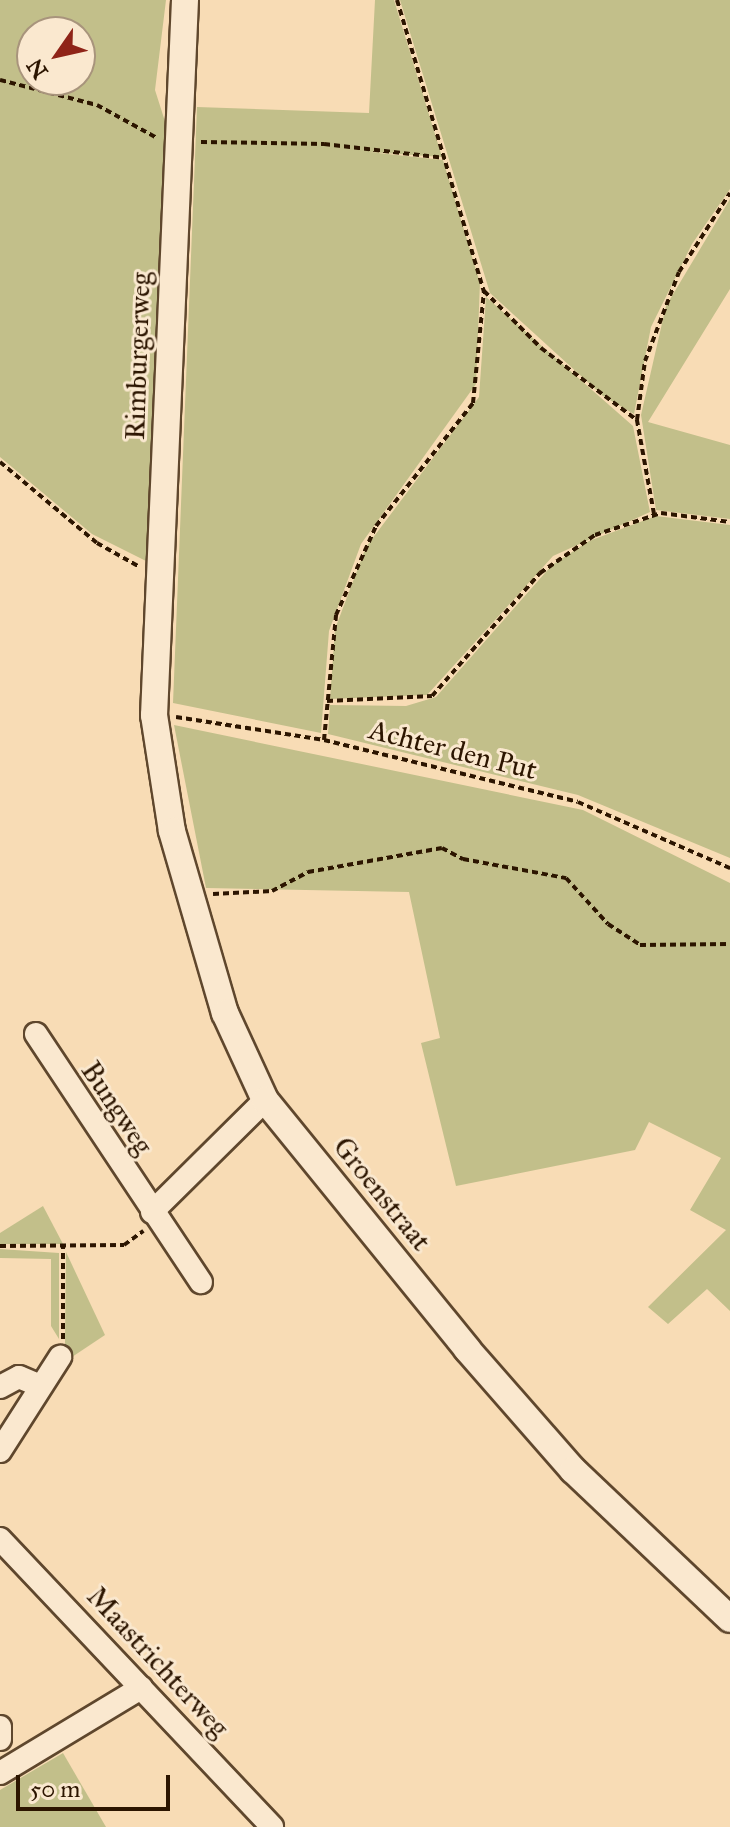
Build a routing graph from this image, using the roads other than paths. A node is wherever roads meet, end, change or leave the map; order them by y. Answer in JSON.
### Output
{"nodes":[{"id":1,"x":185,"y":0,"type":"edge"},
{"id":2,"x":154,"y":715,"type":"joint"},
{"id":3,"x":36,"y":1034,"type":"dead end"},
{"id":4,"x":265,"y":1100,"type":"junction"},
{"id":5,"x":152,"y":1212,"type":"junction"},
{"id":6,"x":201,"y":1282,"type":"dead end"},
{"id":7,"x":60,"y":1357,"type":"road end"},
{"id":8,"x":38,"y":1385,"type":"junction"},
{"id":9,"x":0,"y":1387,"type":"edge"},
{"id":10,"x":0,"y":1451,"type":"edge"},
{"id":11,"x":0,"y":1539,"type":"edge"},
{"id":12,"x":730,"y":1619,"type":"edge"},
{"id":13,"x":141,"y":1688,"type":"junction"},
{"id":14,"x":0,"y":1727,"type":"edge"},
{"id":15,"x":0,"y":1739,"type":"edge"},
{"id":16,"x":1,"y":1769,"type":"edge"},
{"id":17,"x":272,"y":1827,"type":"edge"}],
"edges":[{"from":1,"to":2,"type":"street","name":"Rimburgerweg"},
{"from":2,"to":4,"type":"street","name":"Groenstraat"},
{"from":3,"to":5,"type":"street","name":"Bungweg"},
{"from":4,"to":5,"type":"street"},
{"from":4,"to":12,"type":"street","name":"Groenstraat"},
{"from":5,"to":6,"type":"street","name":"Bungweg"},
{"from":7,"to":8,"type":"street"},
{"from":8,"to":9,"type":"street"},
{"from":8,"to":10,"type":"street"},
{"from":11,"to":13,"type":"street","name":"Maastrichterweg"},
{"from":13,"to":16,"type":"street"},
{"from":13,"to":17,"type":"street","name":"Maastrichterweg"},
{"from":14,"to":15,"type":"street"}]}
